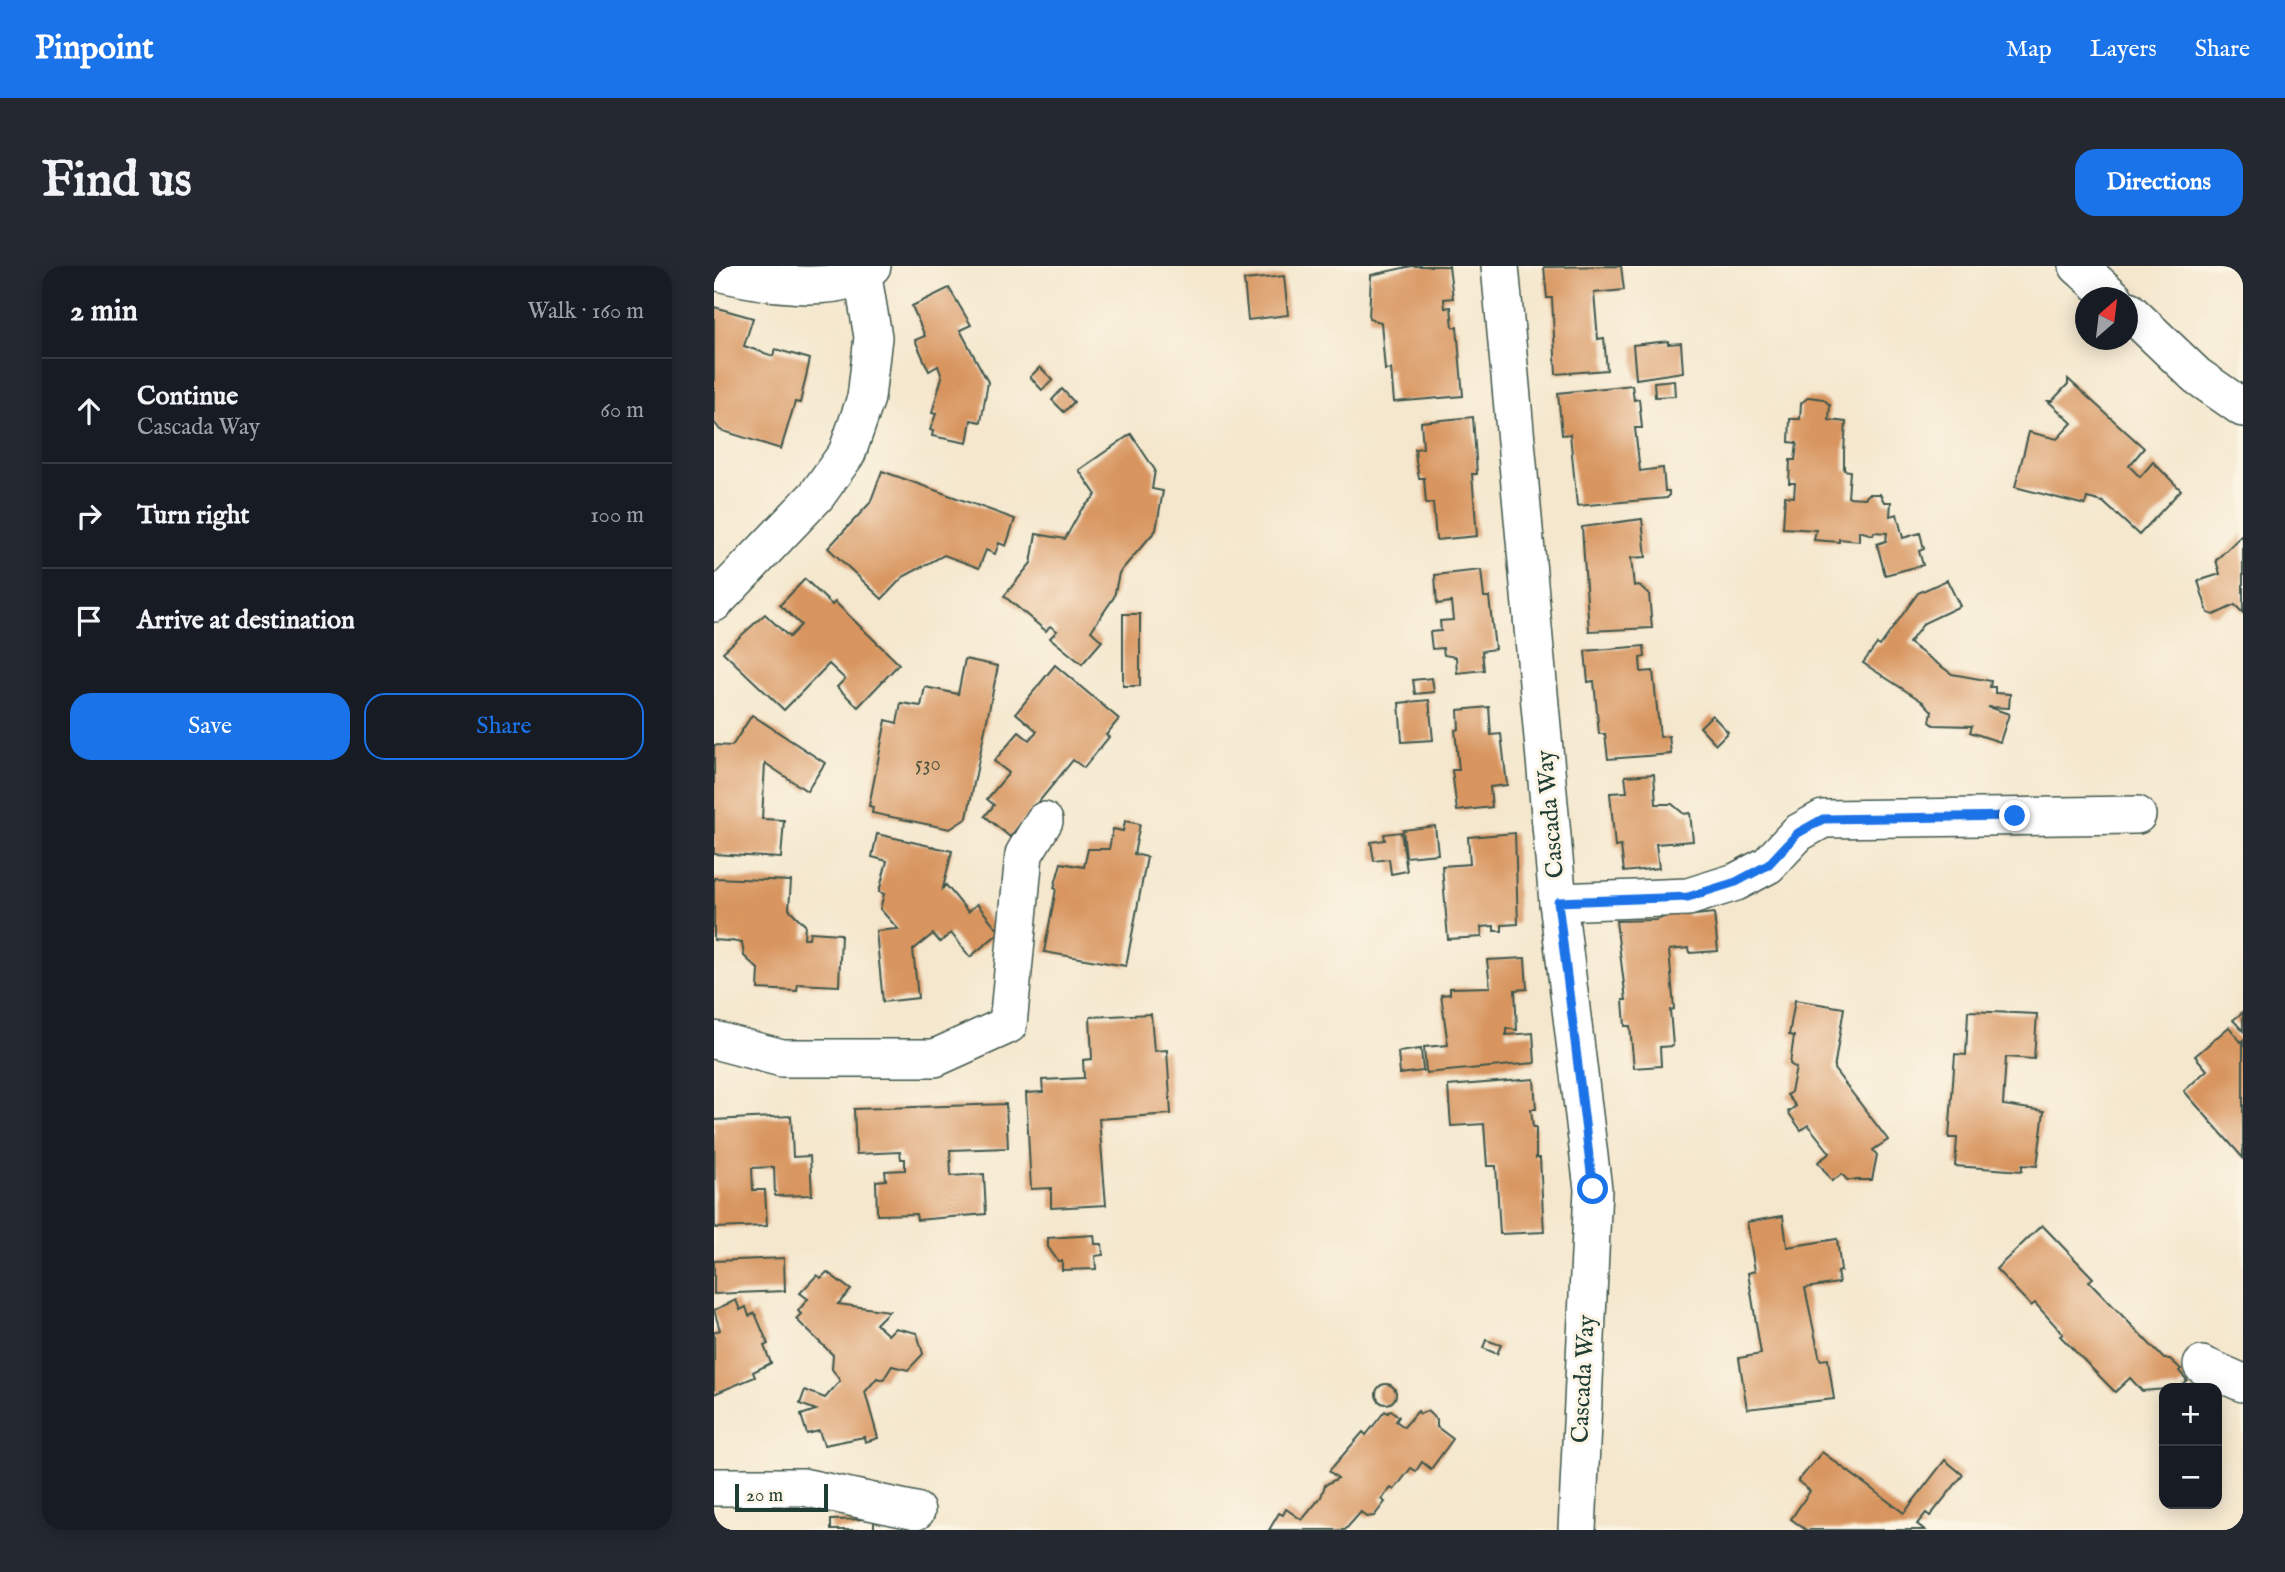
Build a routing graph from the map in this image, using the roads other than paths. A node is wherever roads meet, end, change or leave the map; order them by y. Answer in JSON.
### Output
{"nodes":[{"id":1,"x":1500,"y":266,"type":"edge"},
{"id":2,"x":2078,"y":266,"type":"edge"},
{"id":3,"x":714,"y":271,"type":"edge"},
{"id":4,"x":868,"y":271,"type":"edge"},
{"id":5,"x":2102,"y":287,"type":"edge"},
{"id":6,"x":2138,"y":320,"type":"edge"},
{"id":7,"x":2243,"y":408,"type":"edge"},
{"id":8,"x":714,"y":603,"type":"edge"},
{"id":9,"x":2137,"y":815,"type":"dead end"},
{"id":10,"x":1044,"y":821,"type":"dead end"},
{"id":11,"x":1558,"y":902,"type":"junction"},
{"id":12,"x":714,"y":1040,"type":"edge"},
{"id":13,"x":2203,"y":1364,"type":"dead end"},
{"id":14,"x":2243,"y":1383,"type":"edge"},
{"id":15,"x":714,"y":1487,"type":"edge"},
{"id":16,"x":916,"y":1511,"type":"dead end"},
{"id":17,"x":1577,"y":1530,"type":"edge"}],
"edges":[{"from":1,"to":11,"type":"street","name":"Cascada Way"},
{"from":2,"to":5,"type":"street"},
{"from":3,"to":4,"type":"street"},
{"from":4,"to":8,"type":"street"},
{"from":6,"to":7,"type":"street"},
{"from":9,"to":11,"type":"street"},
{"from":10,"to":12,"type":"street"},
{"from":11,"to":17,"type":"street","name":"Cascada Way"},
{"from":13,"to":14,"type":"street"},
{"from":15,"to":16,"type":"street"}]}
